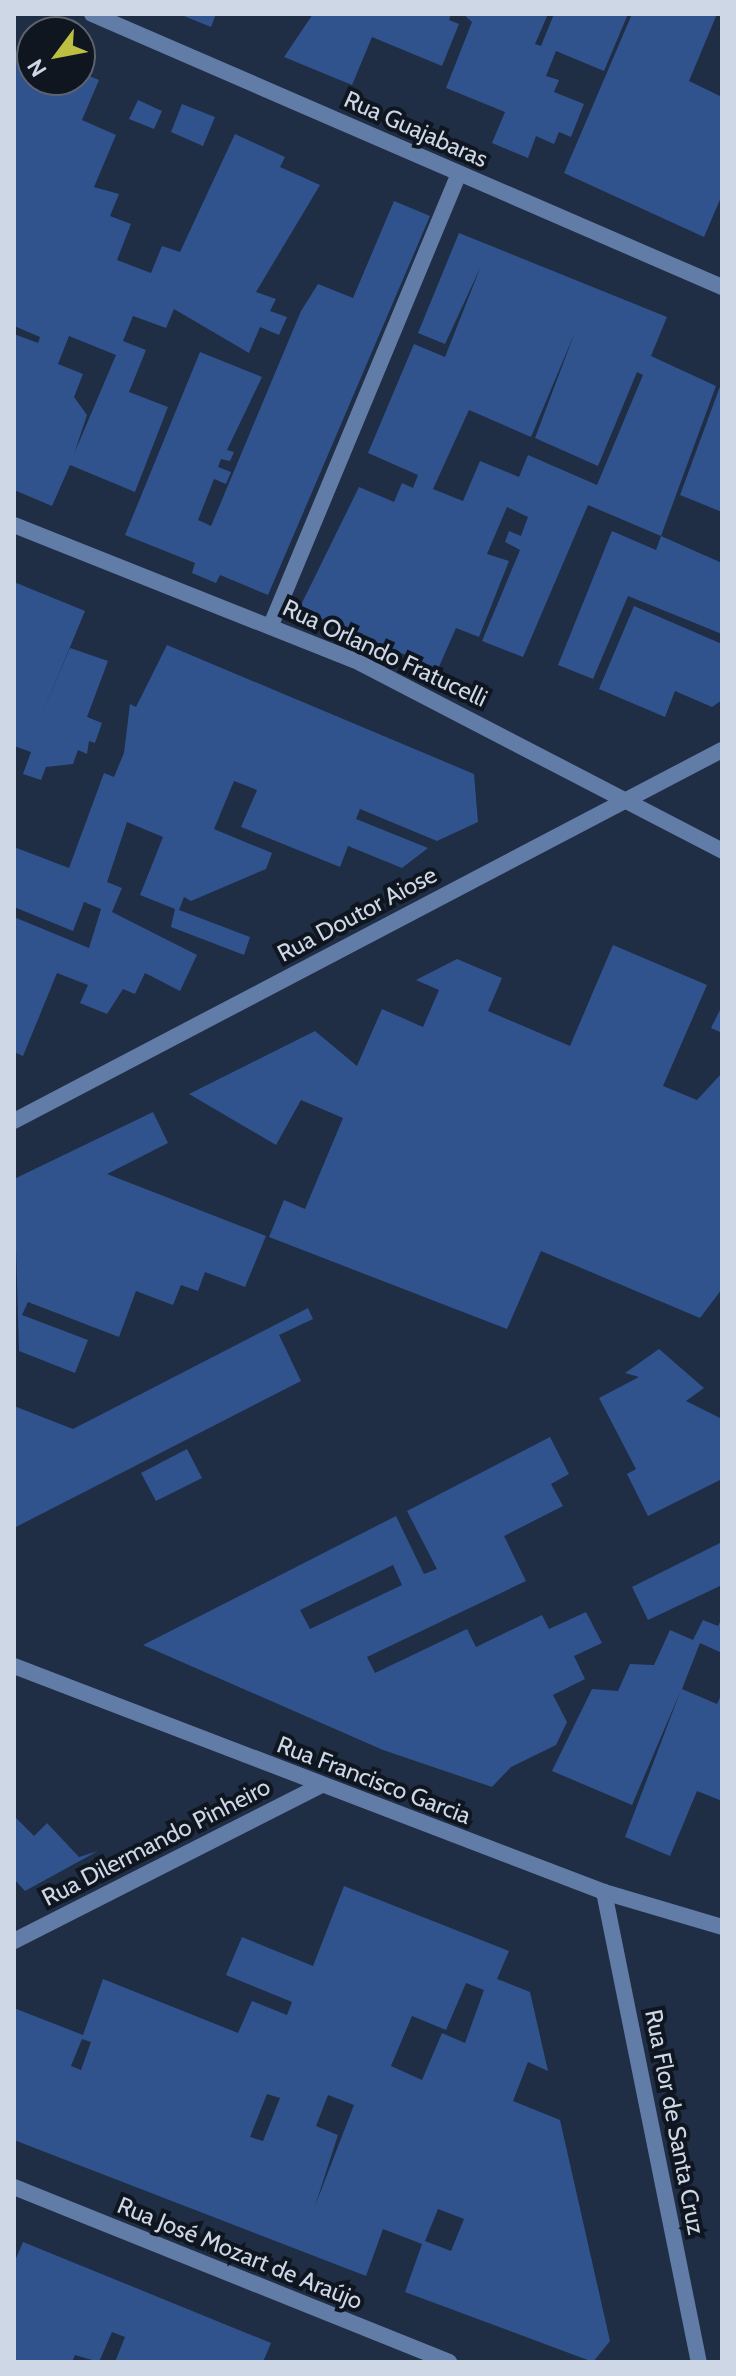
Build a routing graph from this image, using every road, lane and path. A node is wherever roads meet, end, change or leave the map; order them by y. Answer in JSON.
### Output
{"nodes":[{"id":1,"x":92,"y":14,"type":"edge"},
{"id":2,"x":459,"y":174,"type":"junction"},
{"id":3,"x":722,"y":287,"type":"edge"},
{"id":4,"x":14,"y":525,"type":"edge"},
{"id":5,"x":271,"y":625,"type":"junction"},
{"id":6,"x":722,"y":750,"type":"edge"},
{"id":7,"x":623,"y":803,"type":"junction"},
{"id":8,"x":722,"y":851,"type":"edge"},
{"id":9,"x":14,"y":1121,"type":"edge"},
{"id":10,"x":14,"y":1666,"type":"edge"},
{"id":11,"x":320,"y":1786,"type":"junction"},
{"id":12,"x":604,"y":1892,"type":"junction"},
{"id":13,"x":718,"y":1921,"type":"edge"},
{"id":14,"x":14,"y":1941,"type":"edge"},
{"id":15,"x":14,"y":2187,"type":"edge"},
{"id":16,"x":449,"y":2362,"type":"edge"},
{"id":17,"x":699,"y":2362,"type":"edge"}],
"edges":[{"from":1,"to":2,"type":"street","name":"Rua Guajabaras"},
{"from":2,"to":3,"type":"street","name":"Rua Guajabaras"},
{"from":2,"to":5,"type":"street"},
{"from":4,"to":5,"type":"street","name":"Rua Orlando Fratucelli"},
{"from":5,"to":7,"type":"street","name":"Rua Orlando Fratucelli"},
{"from":6,"to":7,"type":"street","name":"Rua Doutor Aiose"},
{"from":7,"to":8,"type":"street","name":"Rua Orlando Fratucelli"},
{"from":7,"to":9,"type":"street","name":"Rua Doutor Aiose"},
{"from":10,"to":11,"type":"street","name":"Rua Francisco Garcia"},
{"from":11,"to":12,"type":"street","name":"Rua Francisco Garcia"},
{"from":11,"to":14,"type":"street","name":"Rua Dilermando Pinheiro"},
{"from":12,"to":13,"type":"street","name":"Rua Francisco Garcia"},
{"from":12,"to":17,"type":"street","name":"Rua Flor de Santa Cruz"},
{"from":15,"to":16,"type":"street","name":"Rua José Mozart de Araújo"}]}
